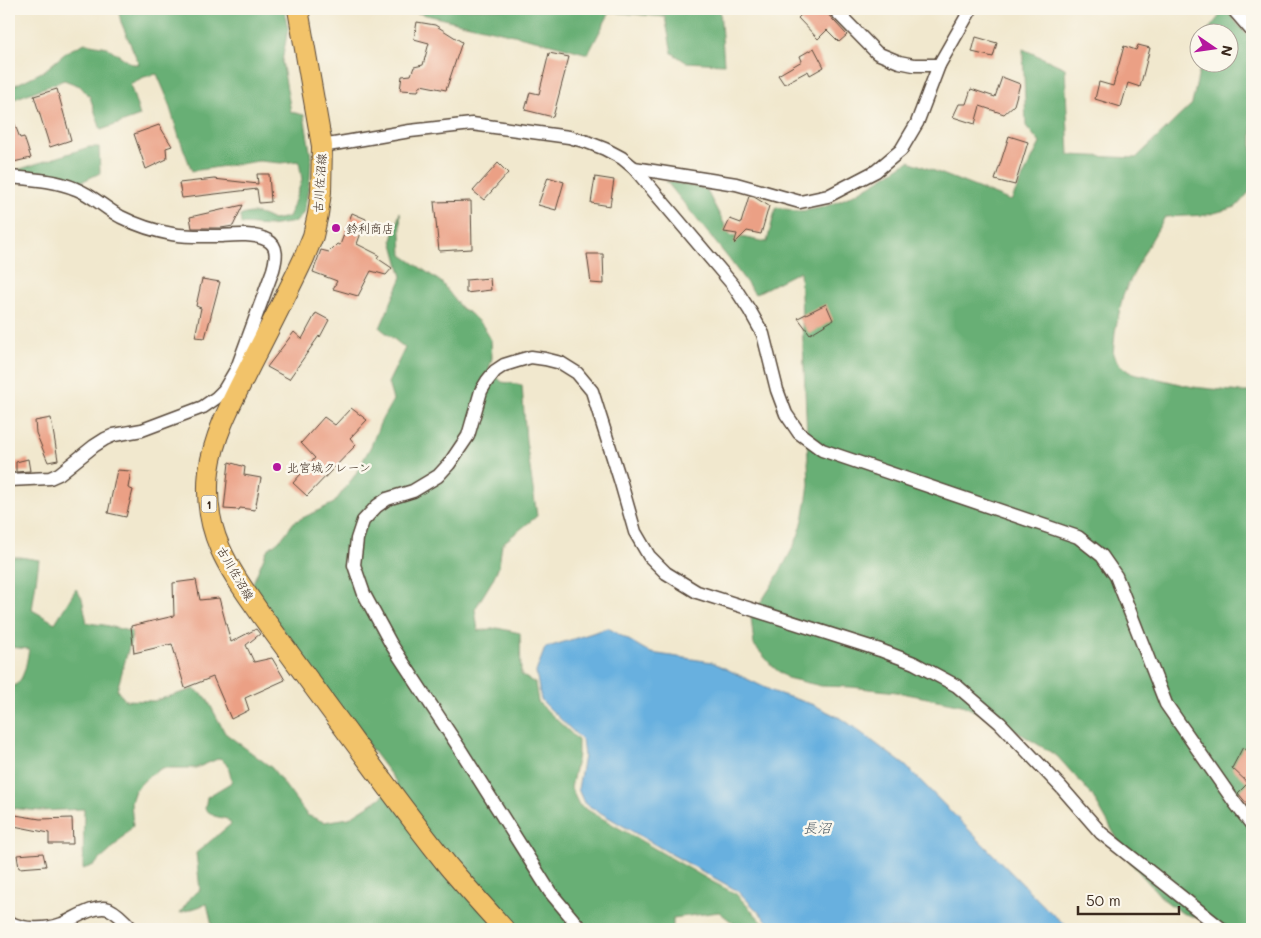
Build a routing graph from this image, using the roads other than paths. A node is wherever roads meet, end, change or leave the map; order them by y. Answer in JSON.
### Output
{"nodes":[{"id":1,"x":298,"y":9,"type":"edge"},
{"id":2,"x":834,"y":9,"type":"edge"},
{"id":3,"x":971,"y":9,"type":"edge"},
{"id":4,"x":1233,"y":9,"type":"edge"},
{"id":5,"x":1252,"y":31,"type":"edge"},
{"id":6,"x":939,"y":65,"type":"junction"},
{"id":7,"x":322,"y":146,"type":"junction"},
{"id":8,"x":634,"y":168,"type":"junction"},
{"id":9,"x":9,"y":177,"type":"edge"},
{"id":10,"x":241,"y":371,"type":"junction"},
{"id":11,"x":9,"y":480,"type":"edge"},
{"id":12,"x":1252,"y":825,"type":"edge"},
{"id":13,"x":9,"y":922,"type":"edge"},
{"id":14,"x":132,"y":929,"type":"edge"},
{"id":15,"x":504,"y":929,"type":"edge"},
{"id":16,"x":581,"y":929,"type":"edge"},
{"id":17,"x":1222,"y":929,"type":"edge"}],
"edges":[{"from":1,"to":7,"type":"main road","name":"古川佐沼線","number":"1"},
{"from":2,"to":6,"type":"street"},
{"from":3,"to":6,"type":"street"},
{"from":4,"to":5,"type":"street"},
{"from":6,"to":8,"type":"street"},
{"from":7,"to":8,"type":"street"},
{"from":7,"to":10,"type":"main road","name":"古川佐沼線","number":"1"},
{"from":8,"to":12,"type":"street"},
{"from":9,"to":10,"type":"street"},
{"from":10,"to":11,"type":"street"},
{"from":10,"to":15,"type":"main road","name":"古川佐沼線","number":"1"},
{"from":13,"to":14,"type":"street"},
{"from":16,"to":17,"type":"street"}]}
